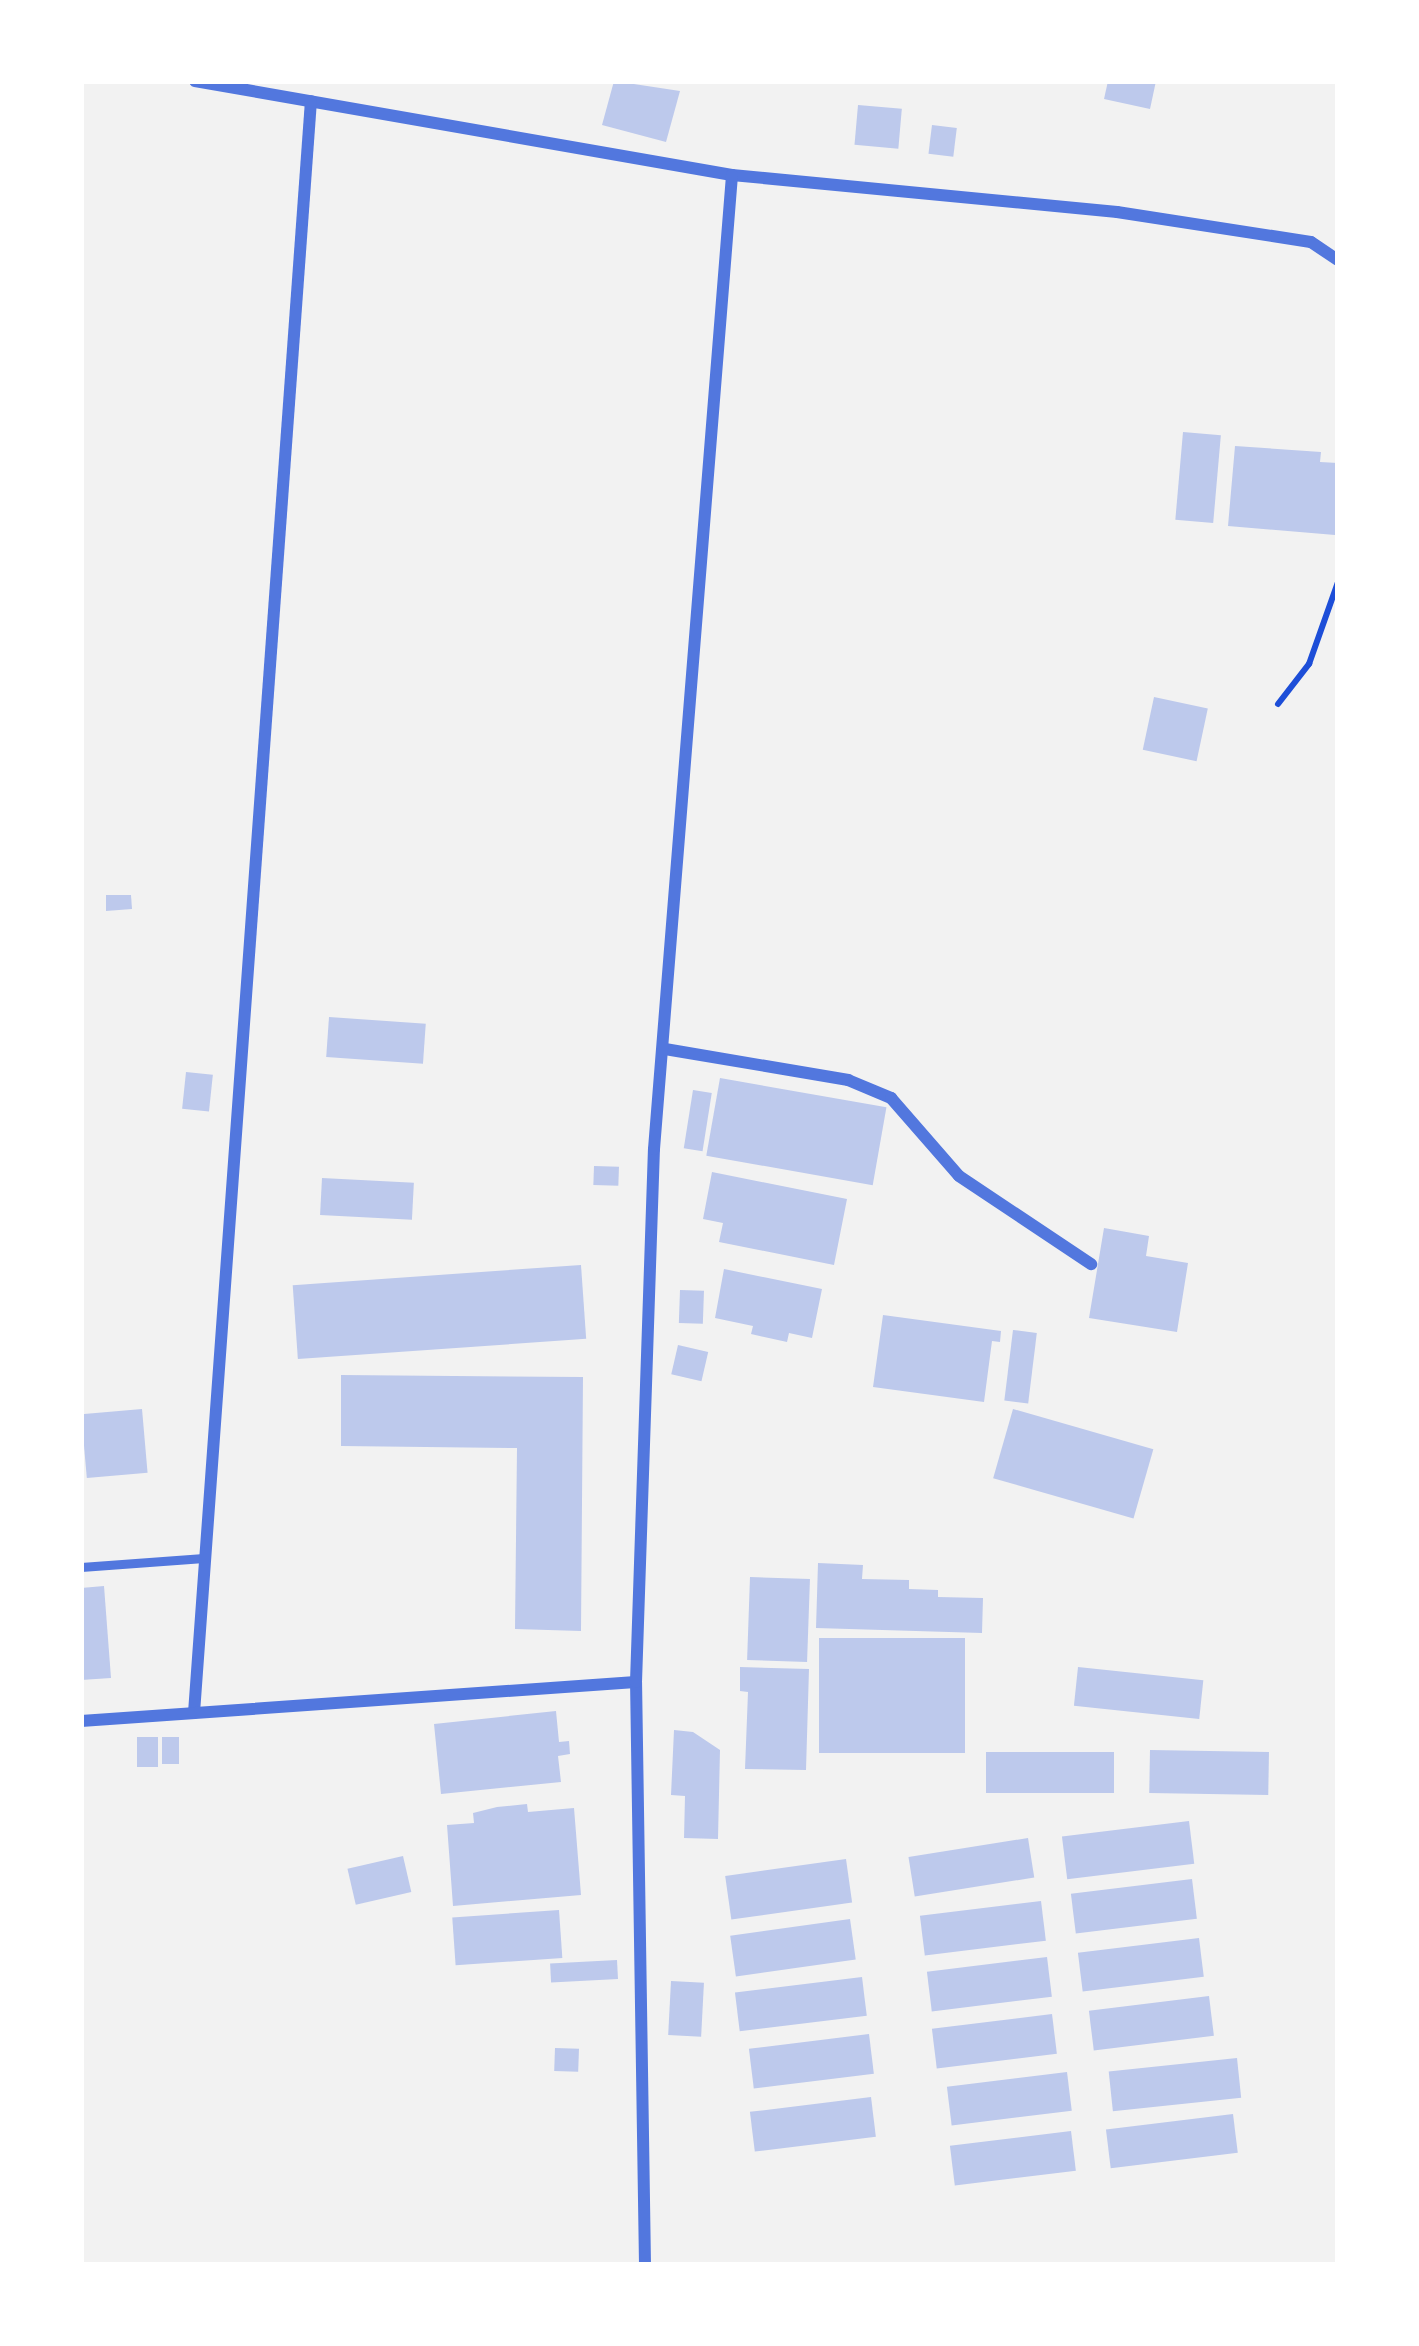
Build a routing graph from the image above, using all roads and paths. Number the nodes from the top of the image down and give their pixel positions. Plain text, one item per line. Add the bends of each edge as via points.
1 (195, 81) edge
2 (311, 101) junction
3 (732, 175) junction
4 (1338, 260) edge
5 (1338, 582) edge
6 (1278, 704) dead end
7 (664, 1049) junction
8 (1091, 1264) dead end
9 (204, 1558) junction
10 (81, 1567) edge
11 (636, 1682) junction
12 (194, 1713) junction
13 (81, 1721) edge
14 (645, 2265) edge

1 - 2 street
2 - 3 street
2 - 9 street
3 - 4 street via 1117,212 1311,242
3 - 7 street
5 - 6 path via 1309,664
7 - 8 street via 848,1080 892,1098 959,1176
7 - 11 street
9 - 10 lane
9 - 12 street
11 - 12 street
11 - 14 street
12 - 13 street

